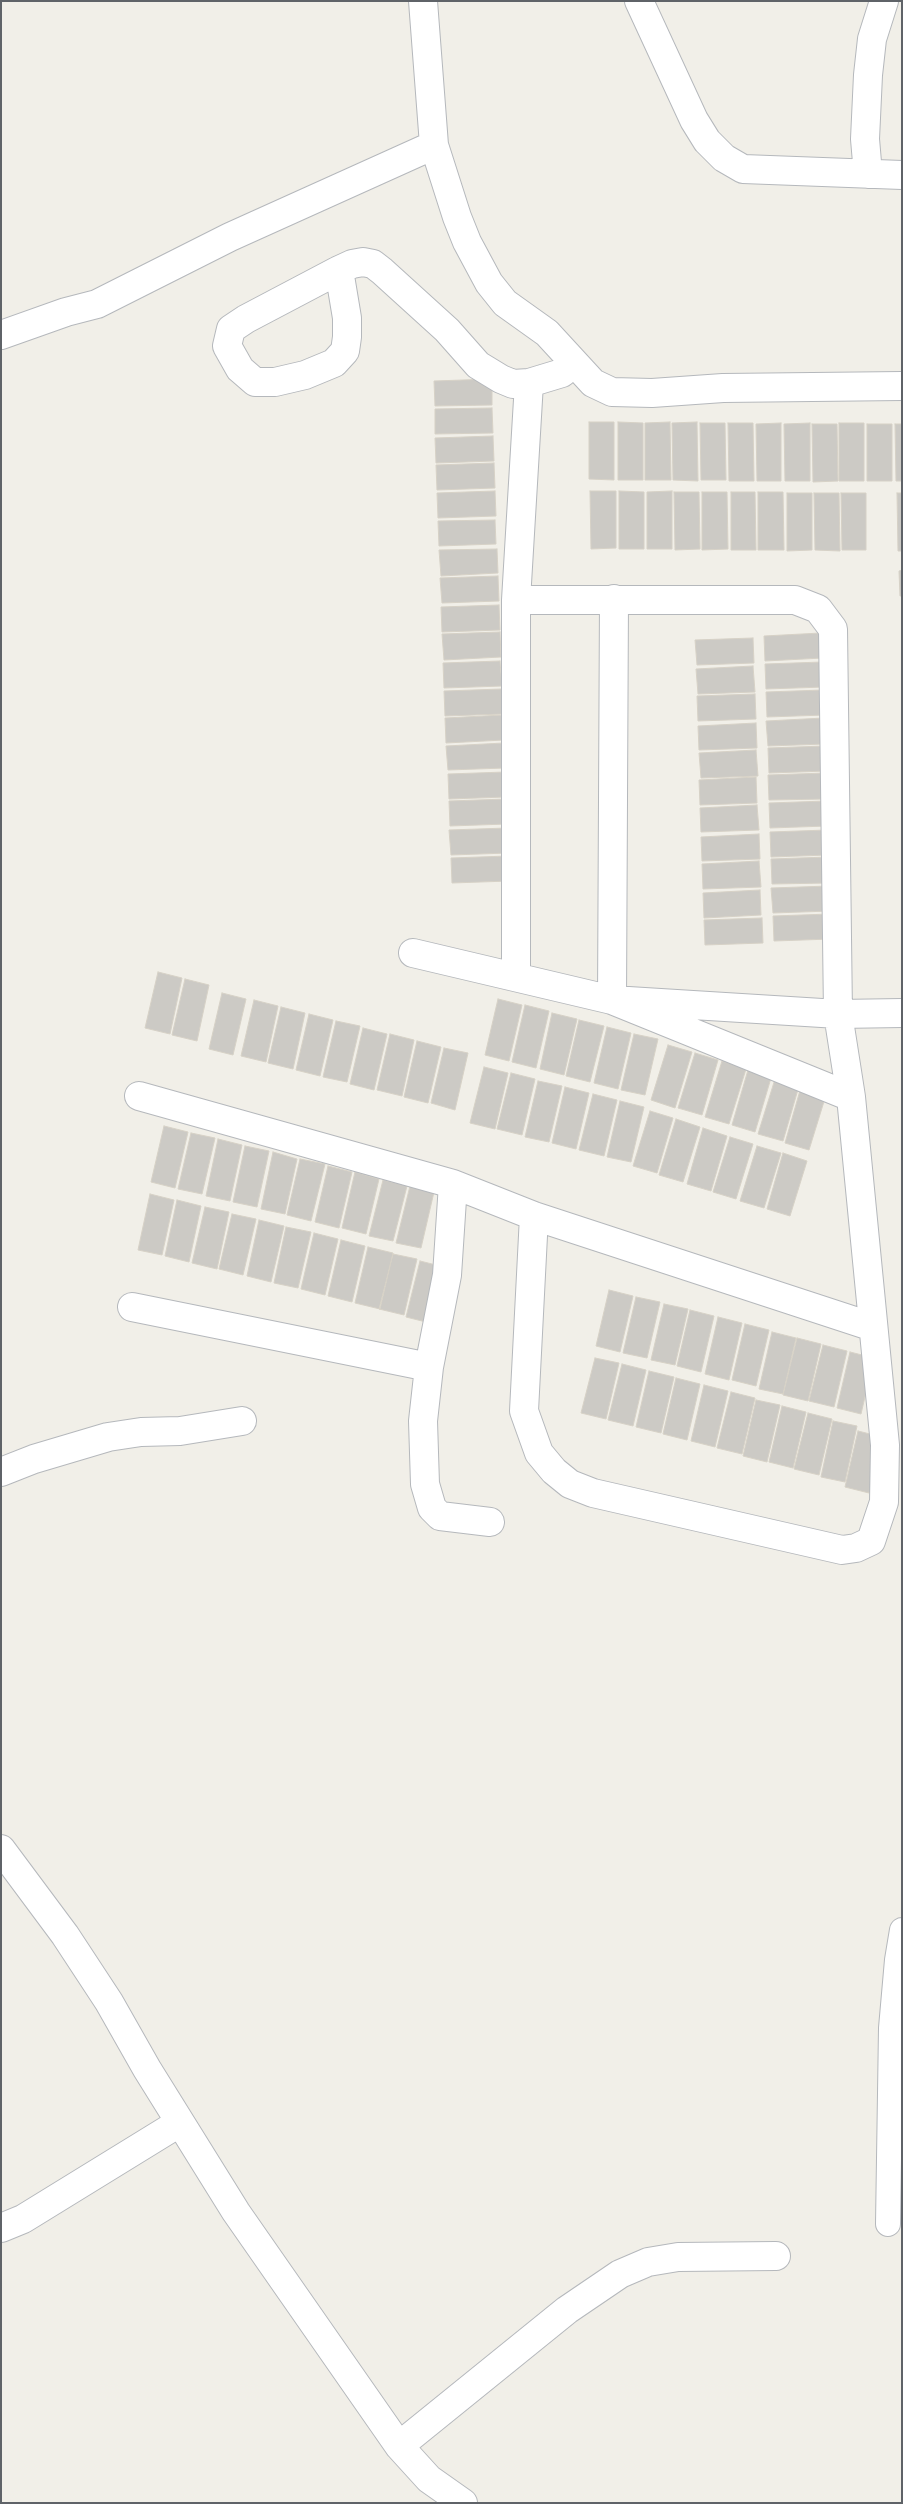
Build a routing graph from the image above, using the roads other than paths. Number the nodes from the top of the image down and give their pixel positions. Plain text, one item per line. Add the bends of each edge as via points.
1 (423, 1) edge
2 (639, 1) edge
3 (884, 1) edge
4 (434, 146) junction
5 (868, 174) junction
6 (902, 175) edge
7 (339, 270) junction
8 (1, 335) edge
9 (573, 364) junction
10 (529, 383) junction
11 (902, 386) edge
12 (614, 598) junction
13 (516, 600) junction
14 (413, 953) dead end
15 (516, 976) junction
16 (612, 1000) junction
17 (902, 1013) edge
18 (838, 1014) junction
19 (140, 1096) dead end
20 (851, 1097) junction
21 (453, 1184) junction
22 (534, 1216) junction
23 (132, 1307) dead end
24 (873, 1327) junction
25 (428, 1367) junction
26 (242, 1421) dead end
27 (1, 1472) edge
28 (490, 1522) dead end
29 (1, 1849) edge
30 (902, 1930) edge
31 (180, 2123) junction
32 (888, 2224) dead end
33 (1, 2228) edge
34 (776, 2256) dead end
35 (399, 2446) junction
36 (462, 2503) edge

1 - 4 street
2 - 5 street via 694,120 707,141 724,158 743,169
3 - 5 street via 872,39 868,75 865,139
4 - 8 street via 230,237 97,304
4 - 9 street via 456,217 489,283 518,314 547,333
5 - 6 street
7 - 7 street via 347,337 345,351 334,363 305,375 275,382 255,382 240,370 227,346 231,329
7 - 10 street via 352,264 373,264 447,330 487,372 513,384
9 - 10 street via 562,373
9 - 11 street via 593,383 622,393
10 - 13 street
12 - 13 street
12 - 16 street
12 - 18 street via 795,600 818,609 833,629
13 - 15 street
14 - 15 street
15 - 16 street
16 - 18 street
16 - 20 street
17 - 18 street
18 - 20 street
19 - 21 street
20 - 24 street
21 - 22 street
21 - 25 street via 447,1275
22 - 24 street
22 - 24 street via 524,1411 539,1454 570,1484 593,1493 842,1550 856,1548 871,1540 884,1502 886,1468
23 - 25 street
25 - 28 street via 423,1448 427,1497 440,1516
26 - 27 street via 180,1431 108,1437 41,1456
29 - 31 street via 65,1935 109,2002
30 - 32 lane via 891,2028
31 - 33 street via 23,2219
31 - 35 street via 236,2212
34 - 35 street via 678,2257 648,2262 620,2274 567,2310
35 - 36 street via 429,2479

